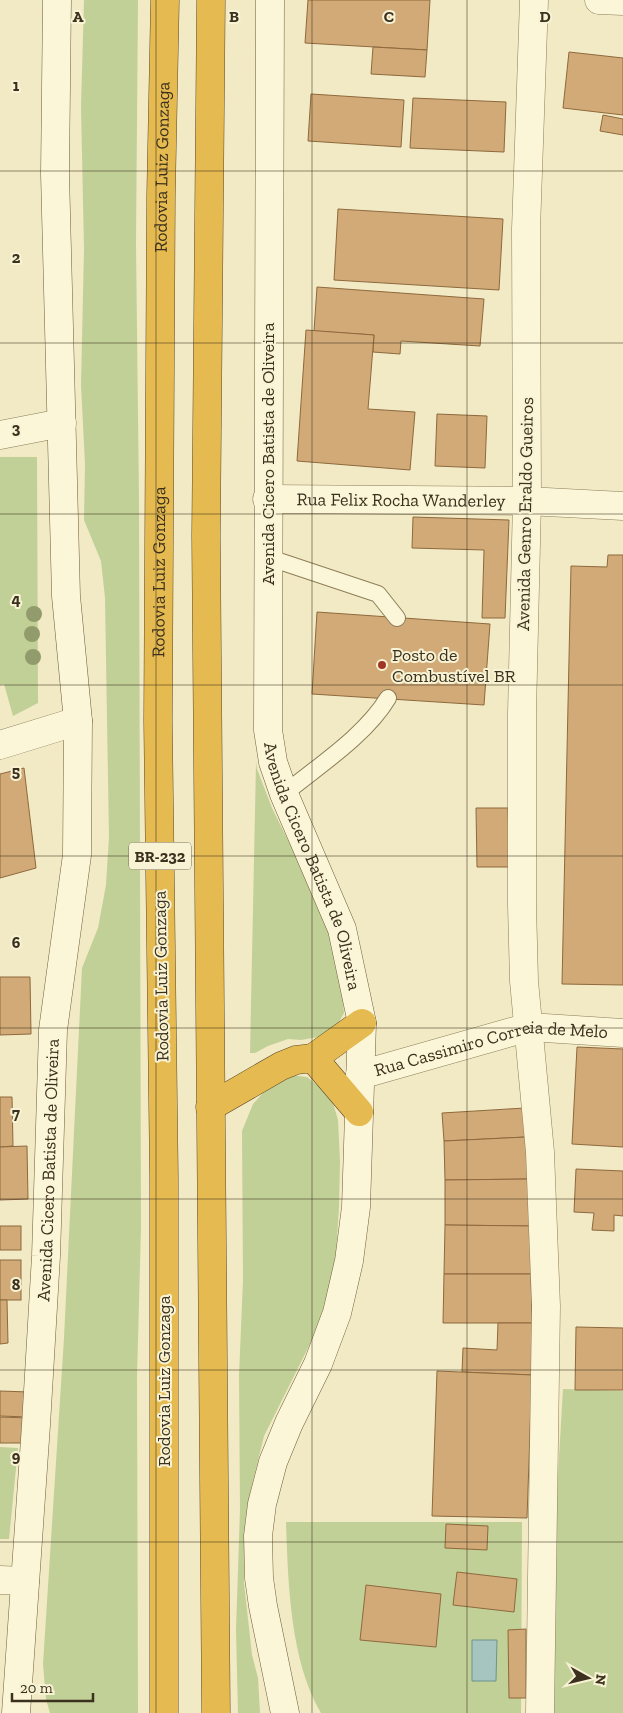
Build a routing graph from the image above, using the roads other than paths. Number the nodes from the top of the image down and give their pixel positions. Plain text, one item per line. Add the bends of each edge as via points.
1 (57, 0) edge
2 (165, 0) edge
3 (211, 0) edge
4 (270, 0) edge
5 (534, 0) edge
6 (599, 0) edge
7 (623, 2) edge
8 (62, 423) junction
9 (0, 436) edge
10 (267, 498) junction
11 (527, 501) junction
12 (623, 506) edge
13 (267, 557) junction
14 (397, 618) dead end
15 (388, 698) dead end
16 (78, 721) junction
17 (0, 745) edge
18 (284, 794) junction
19 (362, 1023) junction
20 (529, 1027) junction
21 (623, 1033) edge
22 (313, 1058) junction
23 (360, 1075) junction
24 (210, 1107) junction
25 (359, 1112) junction
26 (13, 1581) edge
27 (16, 1713) edge
28 (164, 1713) edge
29 (216, 1713) edge
30 (285, 1713) edge
31 (540, 1713) edge

1 - 8 main road, Avenida Cicero Batista de Oliveira via 55,174
2 - 28 highway, Rodovia Luiz Gonzaga / BR-232 via 158,711 164,1178
3 - 24 highway, BR-232 via 206,526
4 - 10 main road, Avenida Cicero Batista de Oliveira
5 - 11 main road, Avenida Genro Eraldo Gueiros via 526,229
6 - 7 main road
8 - 9 main road
8 - 16 main road, Avenida Cicero Batista de Oliveira via 66,596
10 - 11 main road, Rua Felix Rocha Wanderley
10 - 13 main road, Avenida Cicero Batista de Oliveira
11 - 12 main road, Rua Felix Rocha Wanderley
11 - 20 main road, Avenida Genro Eraldo Gueiros via 522,905
13 - 14 lane via 378,594
13 - 18 main road, Avenida Cicero Batista de Oliveira via 268,730 272,762
15 - 18 lane via 379,712 348,743
16 - 17 main road
16 - 26 main road, Avenida Cicero Batista de Oliveira via 77,855 53,1030 46,1256
18 - 19 main road, Avenida Cicero Batista de Oliveira via 342,930
19 - 22 highway
19 - 23 main road, Avenida Cicero Batista de Oliveira
20 - 21 main road, Rua Cassimiro Correia de Melo
20 - 23 main road, Rua Cassimiro Correia de Melo
20 - 31 main road, Avenida Genro Eraldo Gueiros via 540,1152 546,1306
22 - 24 highway via 281,1066
22 - 25 highway
23 - 25 main road, Avenida Cicero Batista de Oliveira
24 - 29 highway, BR-232
25 - 30 main road, Avenida Cicero Batista de Oliveira via 356,1207 338,1313 273,1462 258,1536 263,1606
26 - 27 main road, Avenida Cicero Batista de Oliveira

